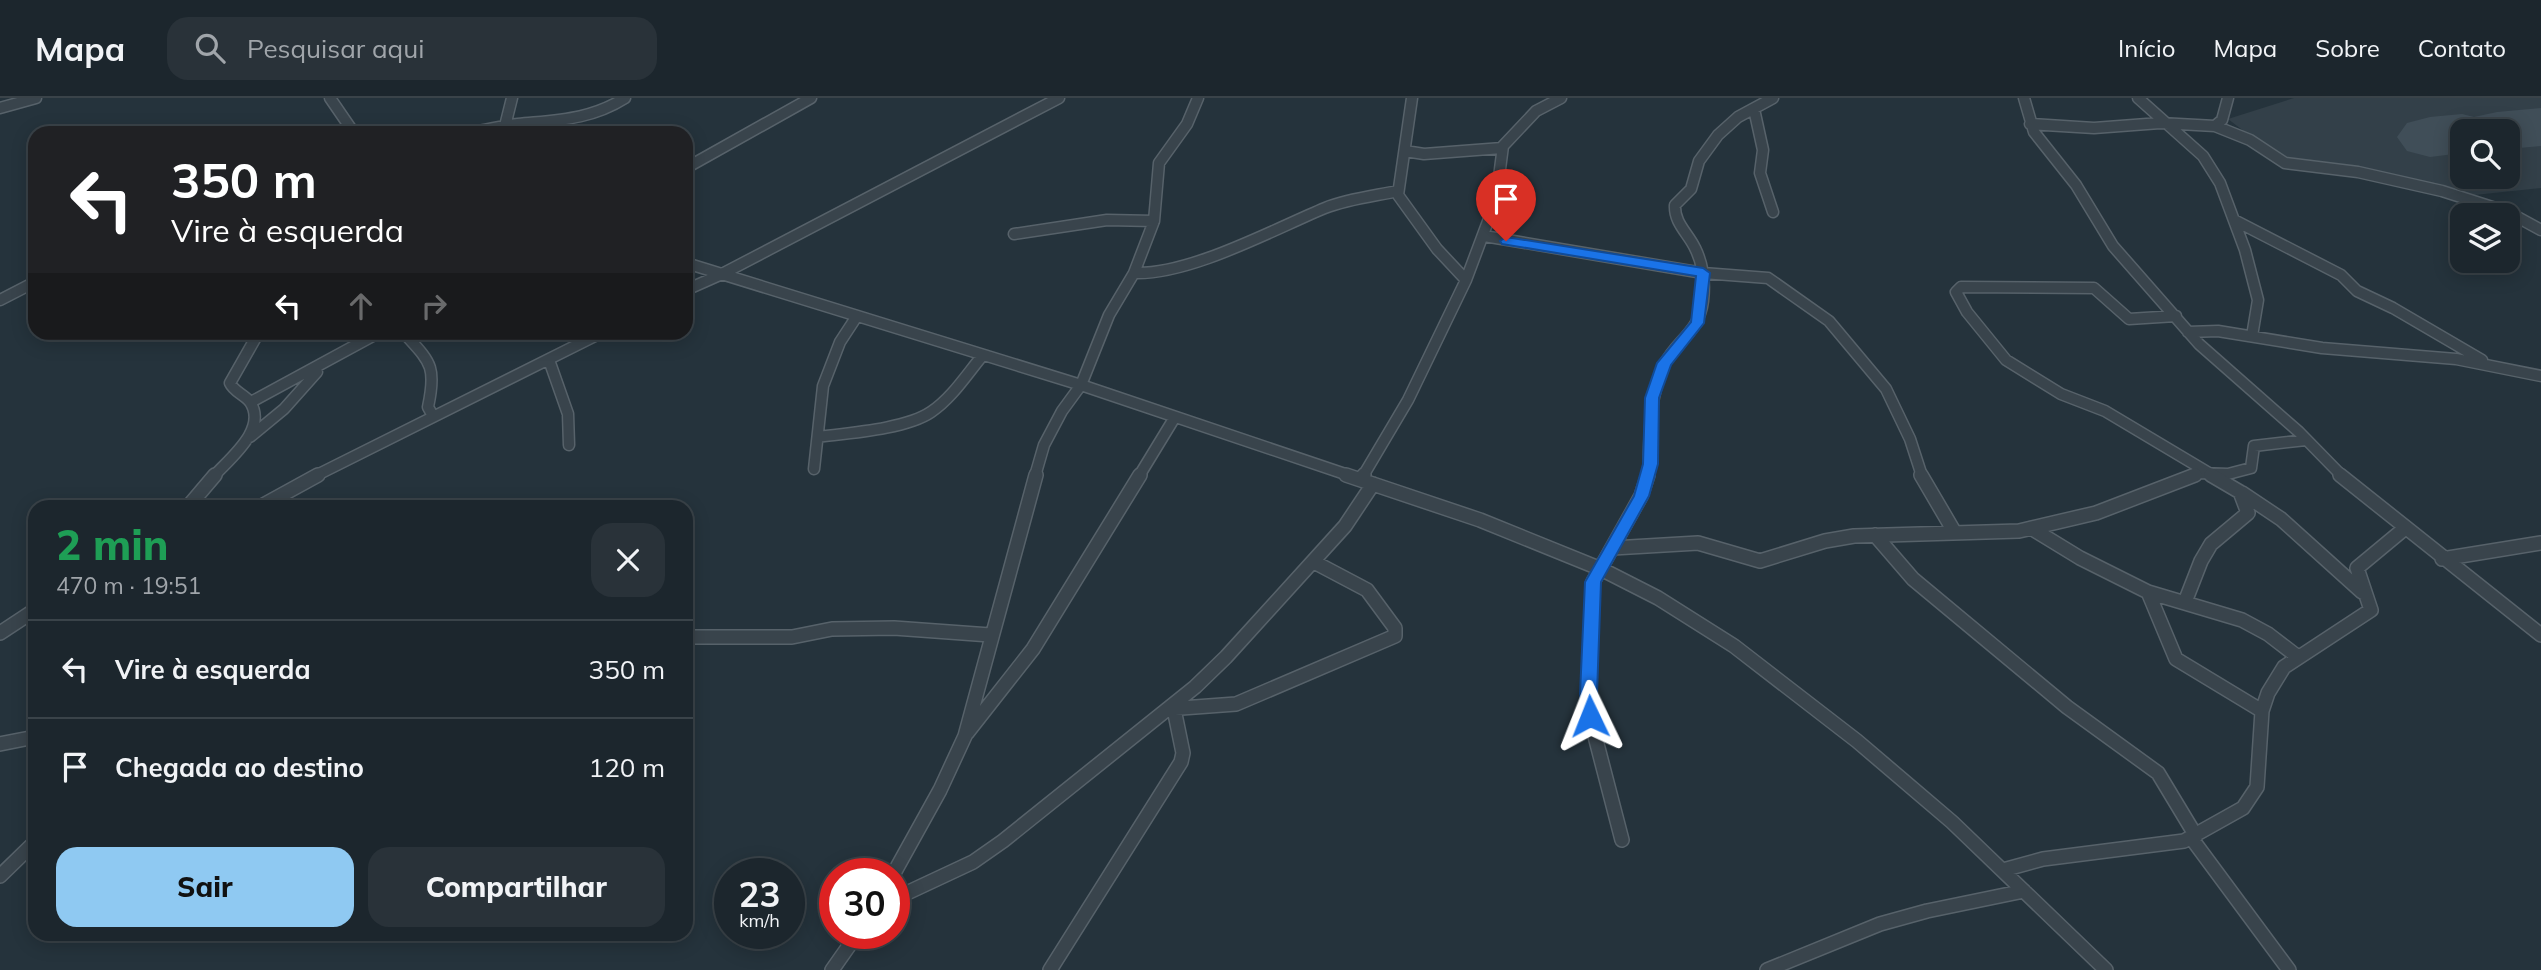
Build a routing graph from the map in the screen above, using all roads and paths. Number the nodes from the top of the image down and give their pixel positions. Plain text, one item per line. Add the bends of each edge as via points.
1 (6, 98) edge
2 (36, 98) edge
3 (330, 98) edge
4 (512, 98) edge
5 (625, 98) edge
6 (811, 98) edge
7 (1059, 98) edge
8 (1198, 98) edge
9 (1412, 98) edge
10 (1561, 98) edge
11 (1773, 98) edge
12 (2012, 98) edge
13 (2138, 98) edge
14 (2228, 98) edge
15 (2025, 100) edge
16 (0, 107) edge
17 (1754, 109) junction
18 (2165, 123) junction
19 (2030, 124) junction
20 (349, 126) edge
21 (505, 126) joint
22 (2215, 126) junction
23 (1502, 148) junction
24 (1405, 151) junction
25 (693, 164) edge
26 (1398, 191) junction
27 (1773, 212) dead end
28 (2234, 220) junction
29 (1154, 221) junction
30 (2541, 230) edge
31 (1014, 234) dead end
32 (1484, 236) junction
33 (693, 265) edge
34 (1703, 273) junction
35 (722, 274) junction
36 (1134, 274) junction
37 (1466, 280) junction
38 (28, 286) edge
39 (693, 287) edge
40 (0, 300) edge
41 (857, 316) junction
42 (2176, 316) junction
43 (2188, 331) junction
44 (2252, 336) junction
45 (254, 340) edge
46 (366, 340) edge
47 (410, 340) edge
48 (588, 340) edge
49 (983, 355) junction
50 (550, 360) junction
51 (2490, 364) junction
52 (321, 366) junction
53 (2541, 376) edge
54 (1081, 385) junction
55 (251, 402) junction
56 (433, 415) junction
57 (1175, 416) junction
58 (818, 437) junction
59 (248, 438) junction
60 (2306, 440) junction
61 (569, 445) dead end
62 (814, 470) dead end
63 (2206, 472) junction
64 (1367, 481) junction
65 (2240, 492) junction
66 (194, 500) edge
67 (273, 500) edge
68 (2248, 513) junction
69 (2281, 519) junction
70 (2031, 528) junction
71 (2404, 529) junction
72 (1955, 533) junction
73 (1875, 534) junction
74 (2541, 543) edge
75 (1613, 548) junction
76 (2442, 559) junction
77 (1314, 562) junction
78 (1601, 569) junction
79 (2148, 592) junction
80 (2368, 597) junction
81 (2185, 602) junction
82 (28, 615) edge
83 (0, 633) edge
84 (990, 635) junction
85 (2541, 635) edge
86 (693, 637) edge
87 (2298, 657) junction
88 (1171, 709) junction
89 (2262, 711) junction
90 (965, 736) junction
91 (28, 738) edge
92 (0, 744) edge
93 (2194, 838) junction
94 (1622, 840) dead end
95 (28, 849) edge
96 (902, 858) edge
97 (2003, 870) junction
98 (0, 876) edge
99 (2024, 891) junction
100 (910, 892) edge
101 (847, 949) edge
102 (832, 970) edge
103 (1050, 970) edge
104 (1767, 970) edge
105 (2106, 970) edge
106 (2289, 970) edge

1 - 16 street
2 - 16 street
3 - 20 street
4 - 21 street
5 - 21 street via 578,121
6 - 25 street
7 - 35 street
8 - 29 street via 1187,124 1159,163
9 - 24 street
10 - 23 street via 1536,111
11 - 17 street
12 - 15 street
13 - 18 street
14 - 22 street via 2222,120
15 - 19 street
17 - 27 street via 1763,150 1760,173
17 - 34 street via 1718,135 1699,161 1691,189 1674,209
18 - 19 street via 2094,128
18 - 22 street
18 - 28 street via 2212,167
19 - 42 street via 2084,196 2113,246
22 - 30 street via 2250,140 2285,163 2358,172 2442,191 2508,212
23 - 24 street via 1424,154
23 - 32 street via 1496,200
24 - 26 street
26 - 36 street via 1328,207 1265,236 1158,274
26 - 37 street via 1408,213
28 - 44 street via 2258,300
28 - 51 street via 2341,275 2357,291
29 - 31 street via 1107,220
29 - 36 street
32 - 34 street
32 - 37 street
33 - 35 street
34 - 72 street via 1768,278 1837,329 1886,390 1910,439 1923,481
34 - 75 street via 1698,323 1665,363 1652,398 1648,476
35 - 39 street
35 - 41 street
36 - 54 street via 1109,315
37 - 64 street
38 - 40 street
41 - 49 street
41 - 58 street via 827,373
42 - 43 street
42 - 63 street via 2129,319 2094,288 1961,287 1956,292 2006,360 2061,394 2105,411
43 - 44 street
43 - 60 street
44 - 51 street via 2322,348
45 - 55 street via 230,383
46 - 52 street
47 - 56 street via 430,362 433,384 428,407
48 - 50 street
49 - 54 street
49 - 58 street via 930,413 886,427
50 - 56 street
50 - 61 street via 569,414
51 - 53 street
52 - 55 street
52 - 59 street via 284,409
54 - 57 street
54 - 84 street via 1044,445
55 - 59 street via 256,418
56 - 67 street
57 - 64 street
57 - 90 street via 1032,649
58 - 62 street
59 - 66 street
60 - 63 street via 2254,446 2251,468 2228,474
60 - 71 street
63 - 65 street
63 - 70 street via 2096,513
64 - 77 street via 1345,526
64 - 78 street
65 - 68 street
65 - 69 street
68 - 69 street
68 - 81 street via 2211,544
69 - 80 street
70 - 72 street
70 - 79 street
71 - 76 street
71 - 80 street via 2357,568
72 - 73 street
73 - 75 street via 1832,540 1760,561 1698,544
73 - 93 street via 1913,579 2158,774
74 - 76 street
75 - 78 street
76 - 85 street
77 - 88 street
77 - 88 street via 1367,590 1395,628 1395,636 1236,704
78 - 94 street via 1593,582 1588,694
78 - 97 street via 1734,646 1857,741
79 - 81 street
79 - 89 street via 2176,659
80 - 87 street via 2371,610
81 - 87 street via 2242,620
82 - 83 street
84 - 86 street via 894,628 832,629 792,638
84 - 90 street
87 - 89 street via 2284,667
88 - 100 street via 973,862
88 - 103 street via 1183,753 1181,762
89 - 93 street via 2257,788 2252,799
90 - 96 street
91 - 92 street
93 - 97 street via 2043,859
93 - 106 street
95 - 98 street
97 - 99 street
99 - 104 street via 1880,924
99 - 105 street
101 - 102 street

